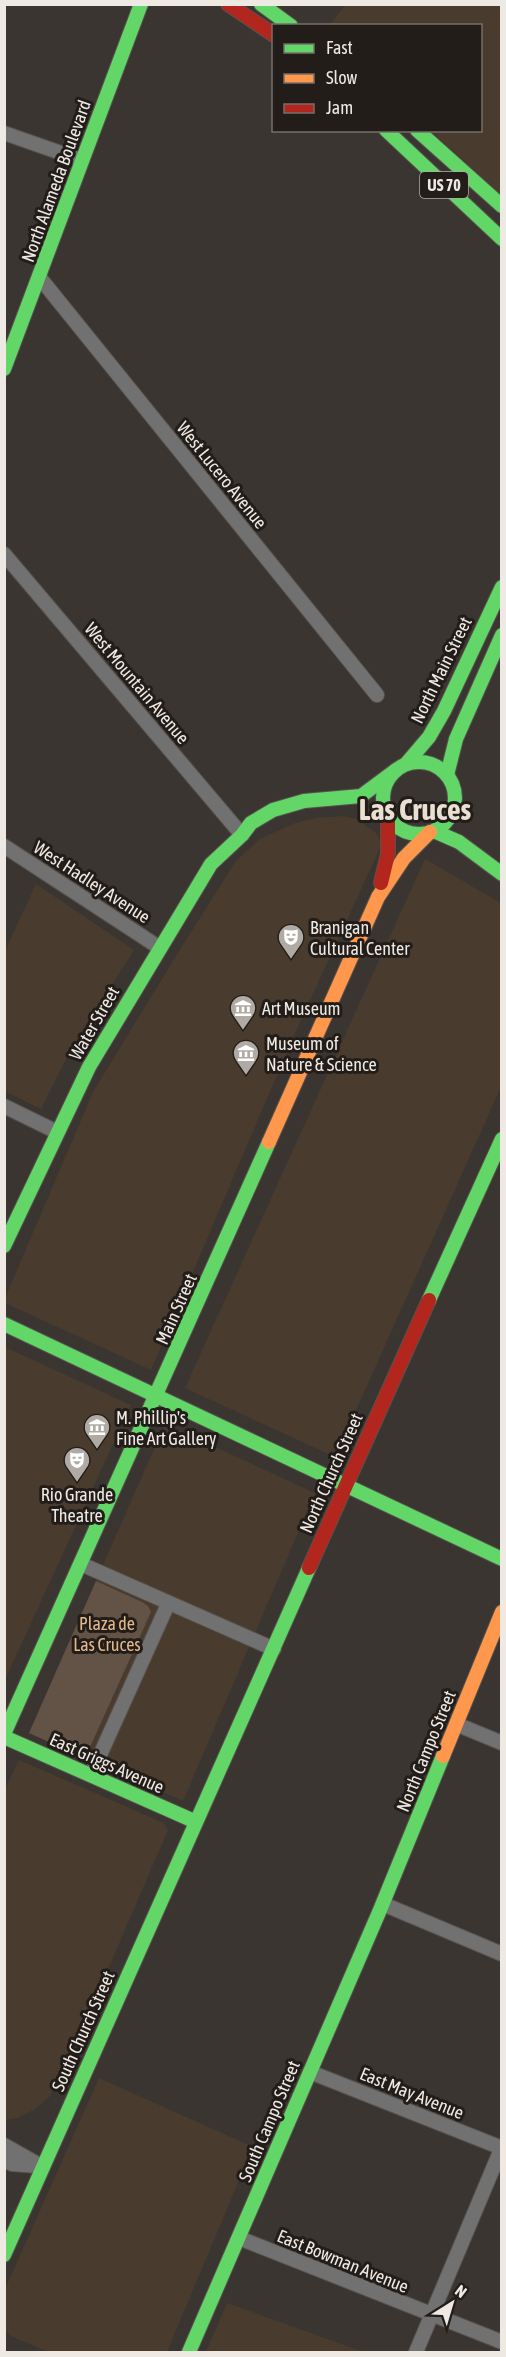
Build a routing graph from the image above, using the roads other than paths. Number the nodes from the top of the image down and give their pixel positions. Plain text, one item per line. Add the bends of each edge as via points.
1 (141, 4) edge
2 (228, 4) edge
3 (261, 4) edge
4 (288, 24) edge
5 (272, 34) edge
6 (388, 132) edge
7 (419, 132) edge
8 (4, 133) edge
9 (81, 160) junction
10 (501, 206) edge
11 (501, 239) edge
12 (40, 278) junction
13 (5, 366) edge
14 (4, 554) edge
15 (501, 587) edge
16 (501, 635) edge
17 (377, 695) dead end
18 (401, 767) junction
19 (447, 775) junction
20 (456, 803) junction
21 (387, 813) junction
22 (432, 832) junction
23 (242, 835) junction
24 (4, 846) edge
25 (501, 863) edge
26 (501, 874) edge
27 (378, 897) junction
28 (160, 948) junction
29 (4, 1107) edge
30 (57, 1132) junction
31 (501, 1139) edge
32 (4, 1246) edge
33 (4, 1324) edge
34 (157, 1395) junction
35 (346, 1484) junction
36 (501, 1559) edge
37 (81, 1564) junction
38 (168, 1604) junction
39 (501, 1612) edge
40 (274, 1649) junction
41 (456, 1724) junction
42 (4, 1736) edge
43 (501, 1743) edge
44 (91, 1775) junction
45 (194, 1821) junction
46 (383, 1904) junction
47 (501, 1954) edge
48 (310, 2072) junction
49 (4, 2145) edge
50 (501, 2148) edge
51 (4, 2160) edge
52 (43, 2167) junction
53 (238, 2238) junction
54 (4, 2255) edge
55 (430, 2315) junction
56 (501, 2342) edge
57 (189, 2352) edge
58 (416, 2352) edge

1 - 9 street, North Alameda Boulevard
2 - 5 street
3 - 4 street
6 - 11 street, US 70
7 - 10 street, US 70
8 - 9 street
9 - 12 street, North Alameda Boulevard
12 - 13 street, North Alameda Boulevard
12 - 17 street, West Lucero Avenue
14 - 23 street, West Mountain Avenue
15 - 18 street, North Main Street via 444,711 429,736
16 - 19 street via 456,739
18 - 19 street via 428,763
18 - 21 street via 388,778 384,789
18 - 23 street, Water Street via 361,796 304,801 273,810 250,823
19 - 20 street
20 - 22 street via 449,818
20 - 25 street via 467,834
21 - 22 street via 410,833
21 - 23 street, Water Street via 362,805 310,808 274,819
21 - 27 street, Main Street via 388,854
22 - 26 street via 459,842
22 - 27 street, Main Street via 404,858
23 - 28 street, Water Street via 211,864
24 - 28 street, West Hadley Avenue
27 - 34 street, Main Street
28 - 30 street, Water Street via 99,1048
29 - 30 street
30 - 32 street, Water Street
31 - 35 street, North Church Street
33 - 34 street
34 - 35 street
34 - 37 street, Main Street
35 - 36 street
35 - 40 street, North Church Street
37 - 38 street
37 - 42 street, Main Street
38 - 40 street
38 - 44 street
39 - 41 street, North Campo Street
40 - 45 street, North Church Street
41 - 43 street
41 - 46 street, North Campo Street
42 - 44 street, East Griggs Avenue
44 - 45 street, East Griggs Avenue
45 - 52 street, South Church Street
46 - 47 street
46 - 48 street, South Campo Street
48 - 50 street, East May Avenue
48 - 53 street, South Campo Street
49 - 52 street
50 - 55 street
51 - 52 street
52 - 54 street, South Church Street
53 - 55 street, East Bowman Avenue
53 - 57 street, South Campo Street
55 - 56 street, East Bowman Avenue
55 - 58 street

